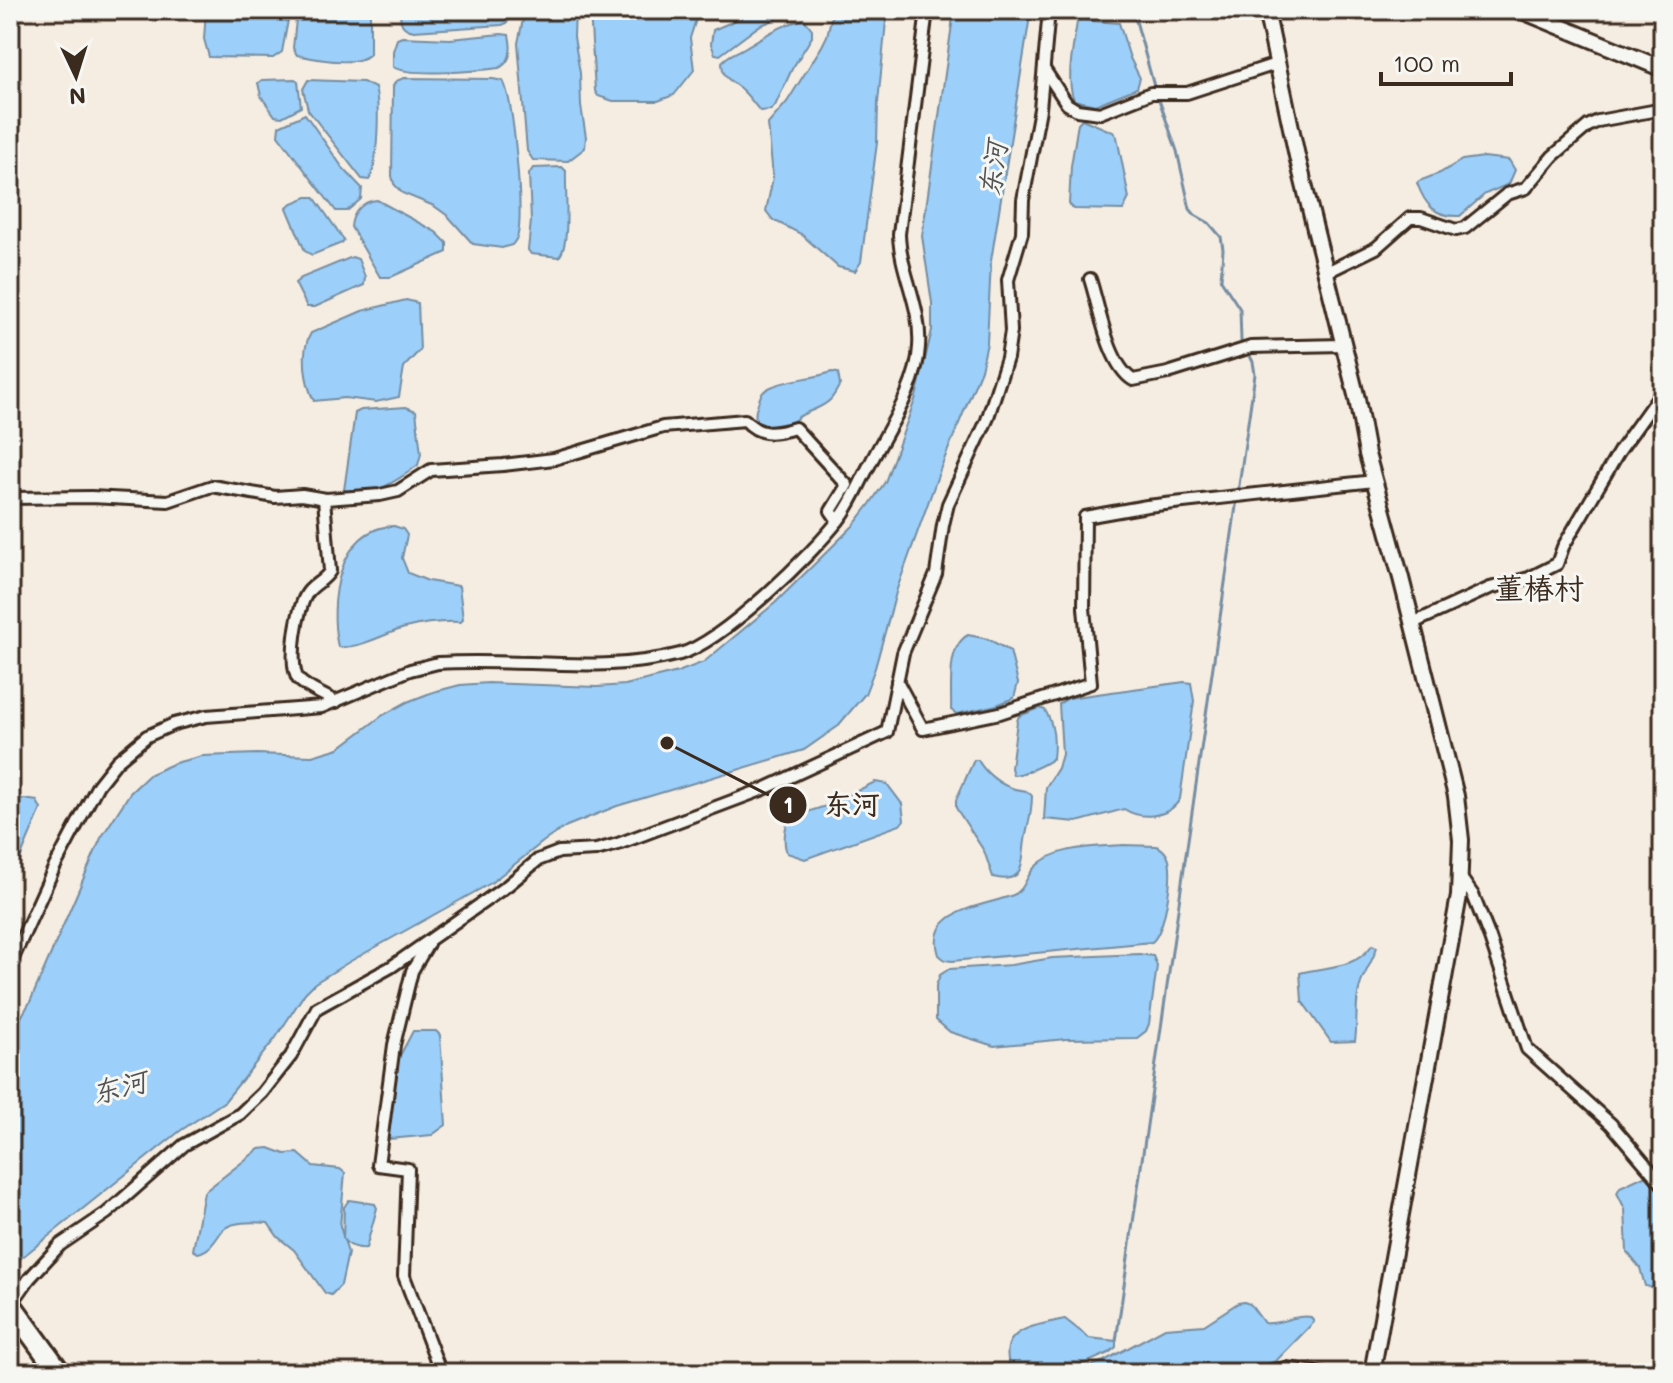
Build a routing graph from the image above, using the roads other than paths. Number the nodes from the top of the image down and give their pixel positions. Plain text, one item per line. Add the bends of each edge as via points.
1 (927, 10) edge
2 (1049, 10) edge
3 (1266, 10) edge
4 (1520, 10) edge
5 (1276, 64) junction
6 (1043, 67) junction
7 (1663, 69) edge
8 (1663, 109) edge
9 (1327, 272) junction
10 (1090, 279) dead end
11 (1344, 345) junction
12 (1663, 390) edge
13 (1374, 481) junction
14 (10, 498) edge
15 (324, 499) junction
16 (838, 521) junction
17 (1413, 623) junction
18 (897, 681) junction
19 (336, 702) junction
20 (1461, 878) junction
21 (430, 940) junction
22 (10, 965) edge
23 (1663, 1185) edge
24 (10, 1305) edge
25 (60, 1373) edge
26 (441, 1373) edge
27 (1256, 1373) edge
28 (1322, 1373) edge
29 (1372, 1373) edge

1 - 16 street via 899,234 918,312 918,358 906,394
2 - 6 street
3 - 5 street
4 - 7 street
5 - 6 street via 1187,93 1157,93 1100,113 1063,101
5 - 9 street
6 - 18 street via 1022,233 1008,280 1007,358 987,420 948,504 936,574 907,638
8 - 9 street via 1593,123 1553,156 1526,188 1507,194 1465,228 1410,218 1376,248
9 - 11 street
10 - 11 street via 1121,367 1137,380 1246,349
11 - 13 street
12 - 17 street via 1620,450 1557,564
13 - 17 street
13 - 18 street via 1085,517 1084,608 1091,683 1000,713 923,729
14 - 15 street via 168,501 212,486
15 - 16 street via 389,494 431,470 554,459 663,427 745,420 762,433 795,428 813,447 847,485 831,511
15 - 19 street via 330,571 301,606 294,664 302,682
16 - 19 street via 737,619 696,648 608,666 438,663
17 - 20 street via 1456,796
18 - 21 street via 889,728 881,737 764,789 618,844 538,860
19 - 22 street via 304,710 206,716 156,731 133,747 98,785
20 - 23 street via 1490,938 1527,1049 1611,1124
20 - 29 street
21 - 24 street via 317,1008 291,1056 262,1093 240,1114 184,1145 107,1213 60,1245
21 - 26 street via 412,971 394,1045 378,1165 408,1169 404,1276
24 - 25 highway
27 - 28 street via 1286,1368

